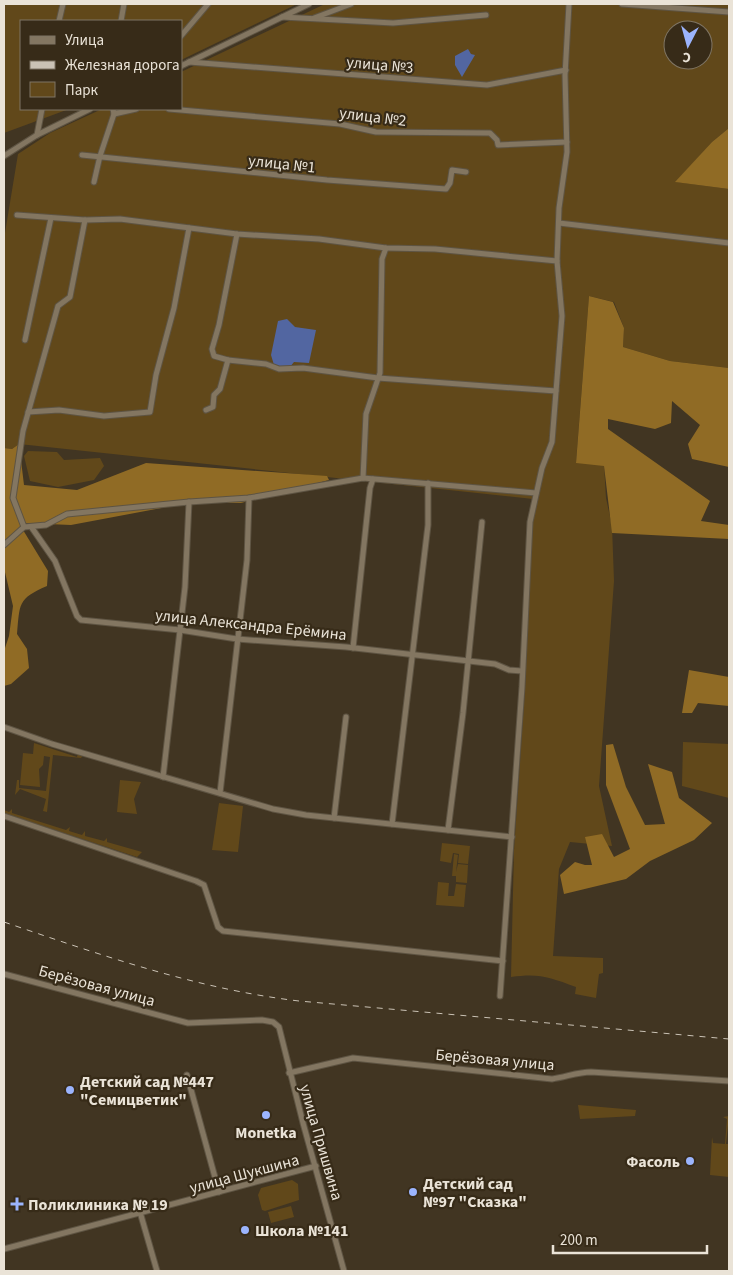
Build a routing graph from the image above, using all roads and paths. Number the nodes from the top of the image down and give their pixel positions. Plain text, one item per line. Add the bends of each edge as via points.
1 (63, 4) edge
2 (124, 4) edge
3 (208, 4) edge
4 (309, 4) edge
5 (351, 4) edge
6 (569, 4) edge
7 (622, 4) edge
8 (729, 12) edge
9 (486, 15) dead end
10 (282, 16) junction
11 (312, 19) junction
12 (59, 20) edge
13 (120, 20) edge
14 (182, 35) edge
15 (189, 62) junction
16 (182, 66) edge
17 (566, 70) junction
18 (42, 110) edge
19 (88, 110) edge
20 (180, 110) edge
21 (114, 111) edge
22 (38, 135) junction
23 (567, 142) junction
24 (82, 154) dead end
25 (4, 156) edge
26 (100, 156) junction
27 (466, 172) dead end
28 (94, 182) dead end
29 (17, 215) dead end
30 (51, 218) junction
31 (85, 220) junction
32 (558, 223) junction
33 (189, 228) junction
34 (237, 234) junction
35 (729, 242) edge
36 (386, 248) junction
37 (557, 261) junction
38 (25, 340) dead end
39 (228, 360) junction
40 (378, 378) junction
41 (556, 391) junction
42 (206, 410) dead end
43 (28, 412) junction
44 (363, 478) junction
45 (373, 479) junction
46 (428, 483) junction
47 (536, 493) junction
48 (249, 498) junction
49 (189, 502) junction
50 (482, 522) dead end
51 (24, 527) junction
52 (32, 528) junction
53 (4, 545) edge
54 (180, 630) junction
55 (237, 639) junction
56 (353, 648) junction
57 (411, 655) junction
58 (468, 662) junction
59 (522, 671) junction
60 (346, 716) dead end
61 (4, 727) edge
62 (164, 777) junction
63 (220, 793) junction
64 (4, 816) edge
65 (334, 818) junction
66 (392, 824) junction
67 (448, 830) junction
68 (512, 837) junction
69 (503, 961) junction
70 (4, 974) edge
71 (500, 996) dead end
72 (274, 1022) joint
73 (289, 1073) junction
74 (187, 1075) dead end
75 (729, 1082) edge
76 (316, 1166) junction
77 (220, 1192) junction
78 (140, 1212) junction
79 (4, 1249) edge
80 (157, 1271) edge
81 (344, 1271) edge

1 - 12 street
2 - 13 street
3 - 14 street
4 - 10 street
5 - 11 street
6 - 17 street
7 - 8 street
9 - 11 street via 392,23
10 - 11 street
10 - 15 street
15 - 16 street
15 - 17 street, улица №3 via 487,85
17 - 23 street
18 - 22 street
19 - 22 street
20 - 23 street, улица №2 via 340,124 376,132 490,133 498,145
21 - 26 street
22 - 25 street
23 - 32 street
24 - 26 street, улица №1
26 - 27 street, улица №1 via 446,189 452,170
26 - 28 street
29 - 30 street
30 - 31 street
30 - 38 street
31 - 33 street via 120,219
31 - 43 street via 70,297 58,306
32 - 35 street
32 - 37 street
33 - 34 street
33 - 43 street via 150,412 104,416 59,410
34 - 36 street via 319,239
34 - 39 street via 212,349 214,356
36 - 37 street via 436,249
36 - 40 street via 382,259
37 - 41 street via 562,316
39 - 40 street via 266,364 279,370 303,368
39 - 42 street via 220,389 214,394 213,407
40 - 41 street
40 - 44 street via 366,414
41 - 47 street via 552,442
43 - 51 street via 13,498
44 - 45 street
44 - 48 street
45 - 46 street
45 - 56 street
46 - 47 street
46 - 57 street via 428,524
47 - 59 street via 530,522
48 - 49 street
48 - 55 street via 247,560
49 - 52 street via 67,514
49 - 54 street
50 - 58 street
51 - 52 street
51 - 53 street
52 - 54 street, улица Александра Ерёмина via 55,561 77,616 82,620
54 - 55 street, улица Александра Ерёмина
54 - 62 street
55 - 56 street, улица Александра Ерёмина
55 - 63 street
56 - 57 street, улица Александра Ерёмина
57 - 58 street, улица Александра Ерёмина
57 - 66 street
58 - 59 street, улица Александра Ерёмина
58 - 67 street
59 - 68 street
60 - 65 street
61 - 62 street
62 - 63 street
63 - 65 street via 273,809
64 - 69 street via 204,885 218,926 223,931
65 - 66 street
66 - 67 street
67 - 68 street
68 - 69 street
69 - 71 street
70 - 72 street, Берёзовая улица via 188,1023
72 - 73 street, улица Пришвина via 279,1027
73 - 75 street, Берёзовая улица via 353,1058 552,1079 591,1072
73 - 76 street, улица Пришвина
74 - 77 street
76 - 77 street, улица Шукшина
76 - 81 street, улица Пришвина
77 - 78 street, улица Шукшина
78 - 79 street, улица Шукшина
78 - 80 street

